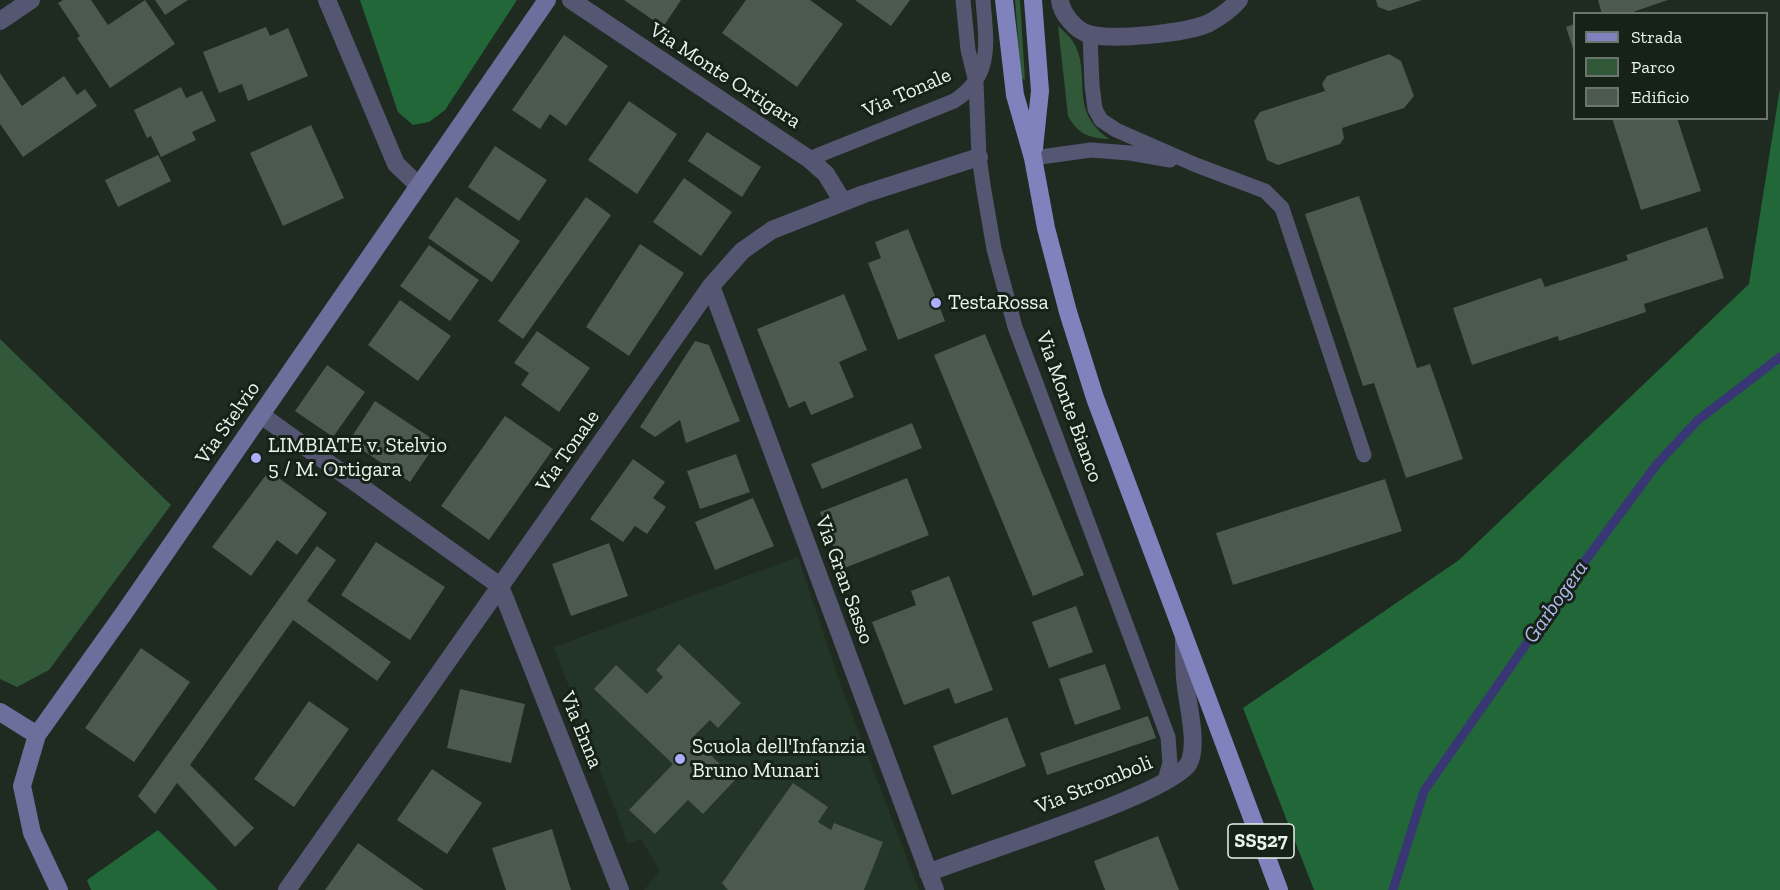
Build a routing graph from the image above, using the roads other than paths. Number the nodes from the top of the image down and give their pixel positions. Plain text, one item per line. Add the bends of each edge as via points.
1 (31, 0) edge
2 (327, 0) edge
3 (547, 0) edge
4 (571, 0) edge
5 (963, 0) edge
6 (983, 0) edge
7 (1004, 0) edge
8 (1033, 0) edge
9 (1060, 0) edge
10 (1239, 0) edge
11 (0, 21) edge
12 (1090, 35) junction
13 (976, 82) junction
14 (979, 157) junction
15 (1033, 158) junction
16 (809, 159) junction
17 (1196, 165) junction
18 (419, 186) junction
19 (843, 202) junction
20 (711, 286) junction
21 (261, 415) junction
22 (1364, 455) dead end
23 (500, 586) junction
24 (1184, 640) junction
25 (0, 712) edge
26 (37, 735) junction
27 (1164, 783) junction
28 (932, 881) edge
29 (58, 890) edge
30 (287, 890) edge
31 (620, 890) edge
32 (1279, 890) edge

1 - 11 street
2 - 18 street via 396,164
3 - 18 street, Via Stelvio
4 - 16 street, Via Monte Ortigara
5 - 13 lane, Via Monte Bianco
6 - 13 lane, Via Tonale via 985,64
7 - 15 main road, Via Monte Bianco via 1015,95
8 - 15 main road, Via Monte Bianco via 1040,91
9 - 12 street via 1069,20
10 - 12 street via 1208,24 1137,37
12 - 17 lane via 1095,109 1101,120
13 - 14 lane, Via Monte Bianco
13 - 16 lane, Via Tonale via 954,101
14 - 19 street, Via Tonale
14 - 27 lane, Via Monte Bianco via 994,249 1015,327 1168,737 1170,763
15 - 17 lane via 1091,150
15 - 24 main road, Via Monte Bianco via 1049,239 1095,398
16 - 19 street, Via Monte Ortigara via 826,174
17 - 22 lane via 1264,191 1282,208
18 - 21 street, Via Stelvio
19 - 20 street, Via Tonale via 772,230 742,251
20 - 23 street, Via Tonale
20 - 28 street, Via Gran Sasso
21 - 23 street
21 - 26 street, Via Stelvio
23 - 30 street, Via Tonale
23 - 31 street, Via Enna
24 - 27 street, Via Stromboli via 1193,742 1189,762 1181,773
24 - 32 main road, Via Monte Bianco / SS527
25 - 26 street
26 - 29 street, Via Stelvio via 22,786 32,833
27 - 28 street, Via Stromboli

